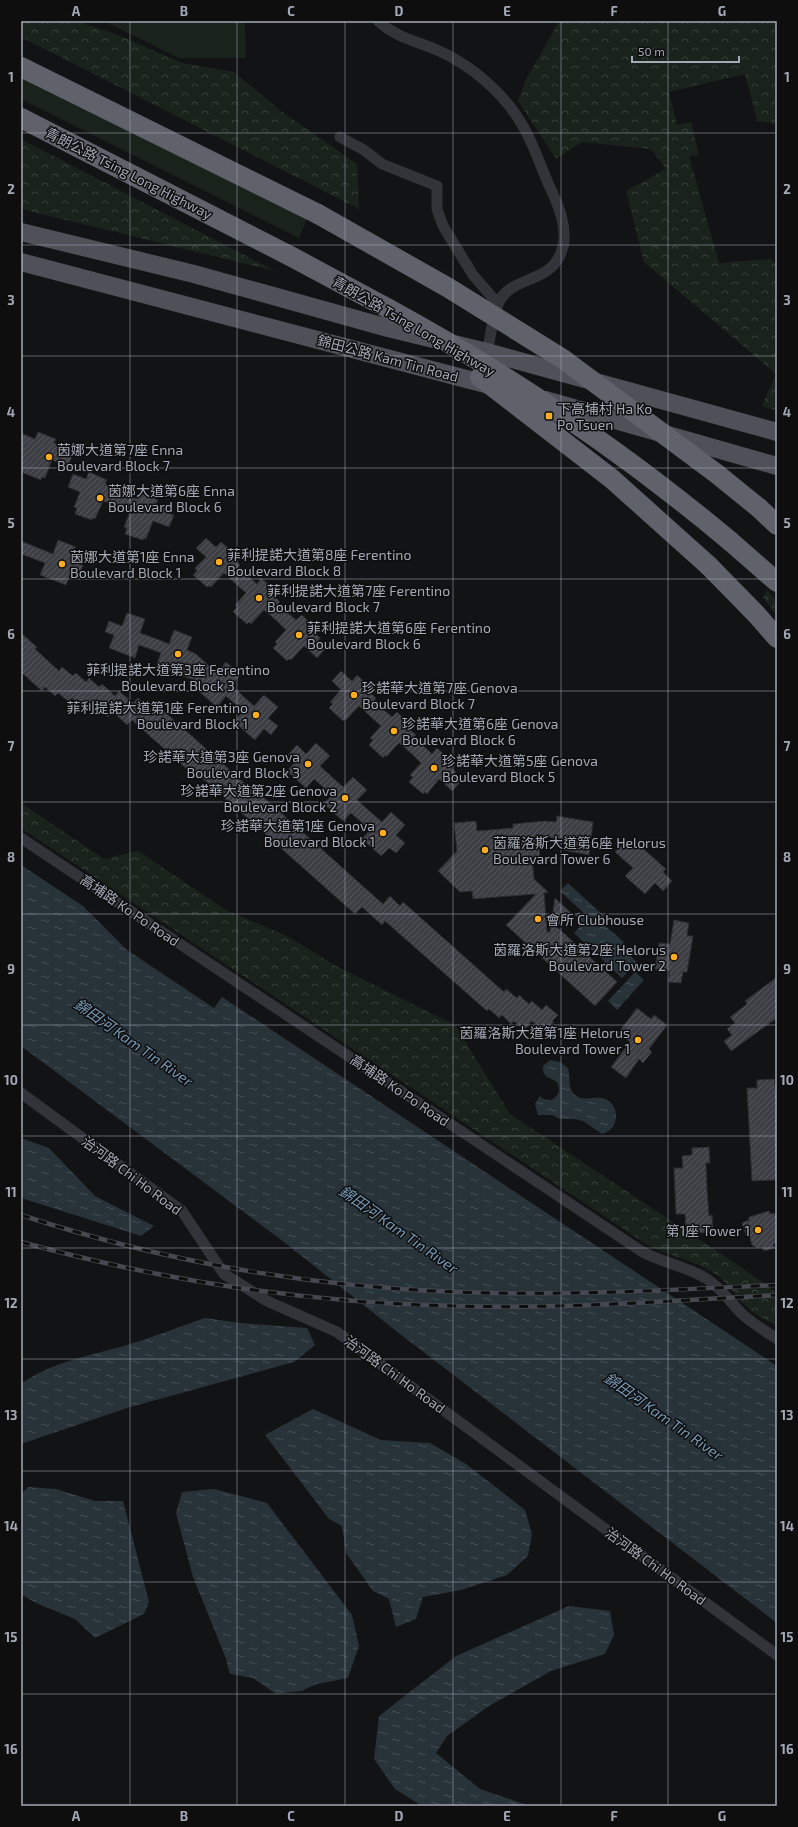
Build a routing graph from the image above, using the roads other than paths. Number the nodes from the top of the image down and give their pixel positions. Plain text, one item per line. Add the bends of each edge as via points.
1 (378, 21) edge
2 (21, 67) edge
3 (21, 118) edge
4 (340, 137) dead end
5 (21, 232) edge
6 (21, 262) edge
7 (498, 304) junction
8 (389, 310) junction
9 (487, 352) junction
10 (777, 432) edge
11 (777, 466) edge
12 (777, 525) edge
13 (777, 582) edge
14 (777, 638) edge
15 (21, 838) edge
16 (21, 1092) edge
17 (777, 1339) edge
18 (777, 1655) edge

1 - 7 street via 406,40 438,50 473,71 500,94 524,128 558,205 564,224 564,239 556,263 549,271 506,292
2 - 12 highway, bridge via 318,214 447,287 563,359 717,474
3 - 8 highway, 青朗公路 Tsing Long Highway via 294,258
4 - 7 street via 364,150 382,164 437,186 437,209 443,226 473,275
5 - 9 main road via 194,274 388,328
6 - 11 main road, 錦田公路 Kam Tin Road via 424,367
7 - 9 street
8 - 13 highway, 青朗公路 Tsing Long Highway, bridge via 422,327 530,394 628,460 681,500
8 - 14 highway, bridge via 612,478 709,566
9 - 10 main road
15 - 17 street, 高埔路 Ko Po Road via 641,1251 707,1279 748,1319
16 - 18 street, 治河路 Chi Ho Road via 182,1211 224,1274 267,1301 337,1332

